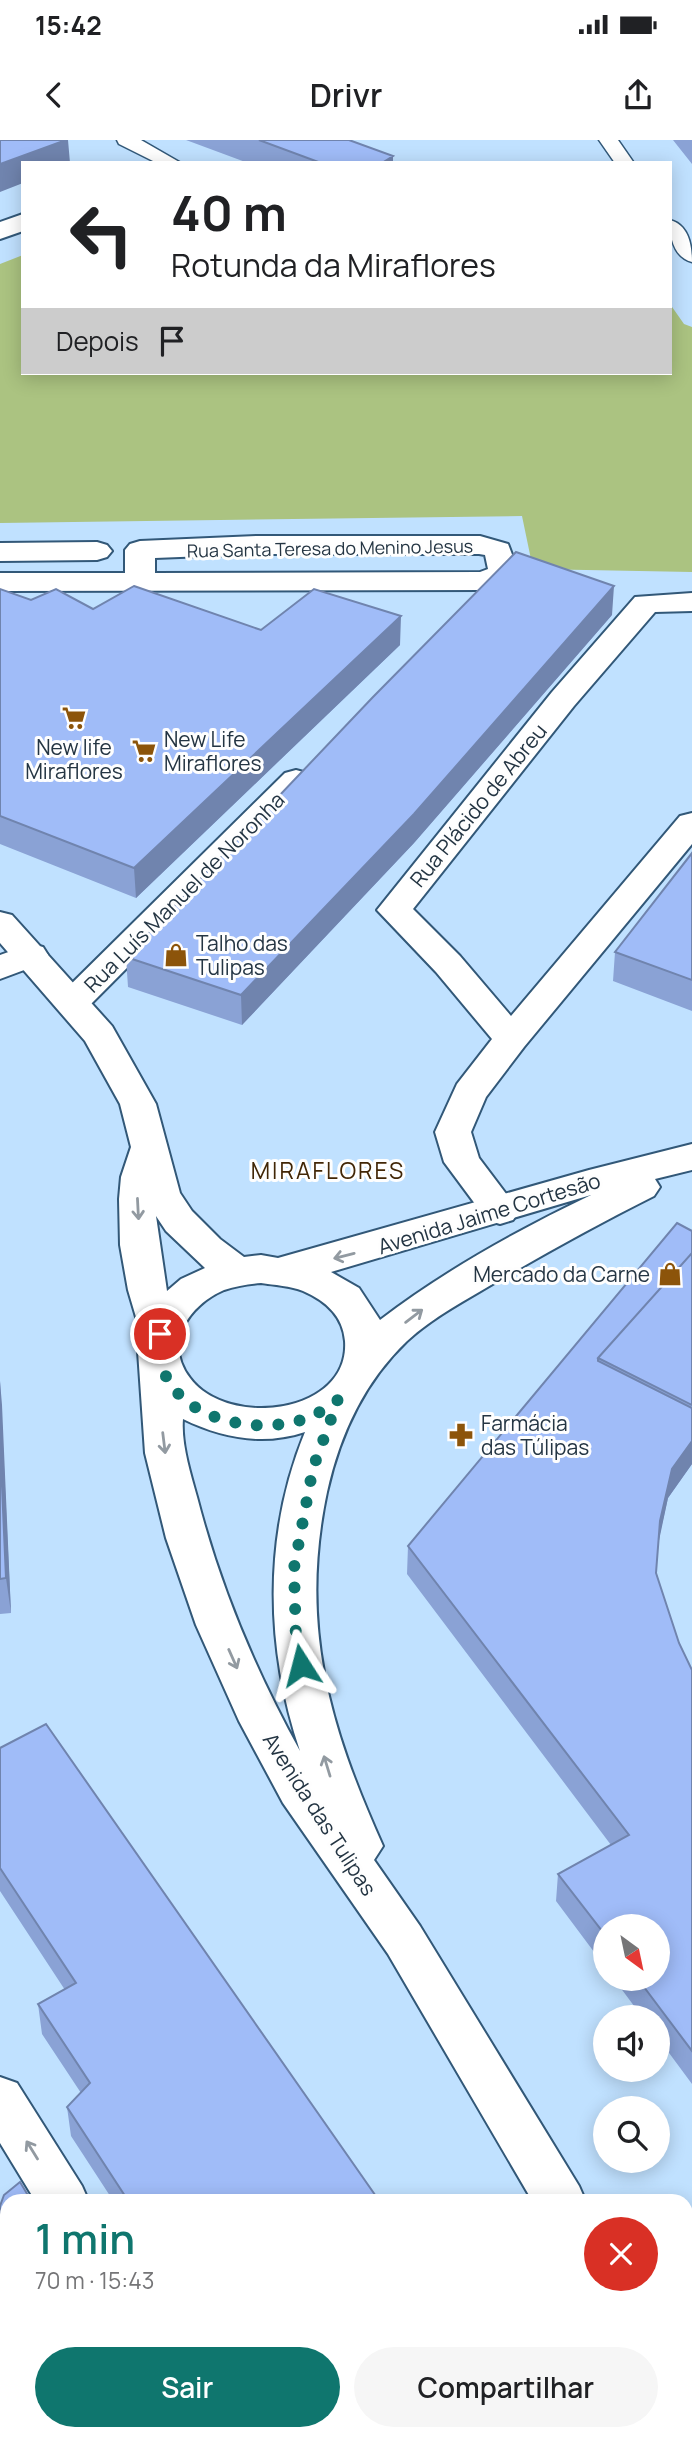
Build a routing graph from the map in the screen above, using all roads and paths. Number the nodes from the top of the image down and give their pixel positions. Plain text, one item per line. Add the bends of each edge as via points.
1 (126, 140) edge
2 (608, 140) edge
3 (168, 161) edge
4 (624, 161) edge
5 (21, 223) edge
6 (672, 229) edge
7 (0, 231) edge
8 (692, 256) edge
9 (97, 551) dead end
10 (0, 552) edge
11 (0, 582) edge
12 (692, 602) edge
13 (465, 612) edge
14 (318, 758) edge
15 (692, 823) edge
16 (0, 923) edge
17 (16, 961) edge
18 (72, 1003) junction
19 (511, 1039) junction
20 (148, 1143) junction
21 (692, 1160) edge
22 (500, 1211) junction
23 (285, 1270) junction
24 (237, 1272) junction
25 (159, 1342) junction
26 (365, 1363) junction
27 (338, 1400) junction
28 (404, 1940) junction
29 (0, 2099) edge
30 (59, 2194) edge
31 (557, 2194) edge

1 - 3 lane
2 - 4 lane
5 - 7 street
6 - 8 lane
9 - 10 street
11 - 13 street, Rua Santa Teresa do Menino Jesus via 140,581 140,550 256,545 480,545 498,550 504,572
12 - 19 street, Rua Plácido de Abreu via 646,603 394,910 448,964
14 - 18 street, Rua Luís Manuel de Noronha
15 - 19 street
16 - 17 street
17 - 18 street
18 - 20 street via 99,1034 138,1104
19 - 22 street via 470,1093 453,1132 462,1162
20 - 24 street via 162,1195 179,1221
20 -> 25 street, Avenida das Tulipas via 137,1180 137,1205
21 - 22 street, Avenida Jaime Cortesão via 621,1173
26 -> 21 street, Avenida Jaime Cortesão via 394,1330 435,1300 570,1221
22 -> 23 street, Avenida Jaime Cortesão
23 - 24 street
23 - 26 street via 342,1294 359,1314 368,1338
24 - 25 street via 210,1280 187,1294 170,1312
25 - 27 street via 164,1376 181,1398 208,1415 242,1424 276,1424 310,1417
25 -> 28 street, Avenida das Tulipas via 164,1453 217,1625 299,1790
26 - 27 street via 355,1383
28 -> 27 street via 334,1789 311,1715 296,1641 294,1568 313,1468
28 - 31 street, Avenida das Tulipas
30 -> 29 street

